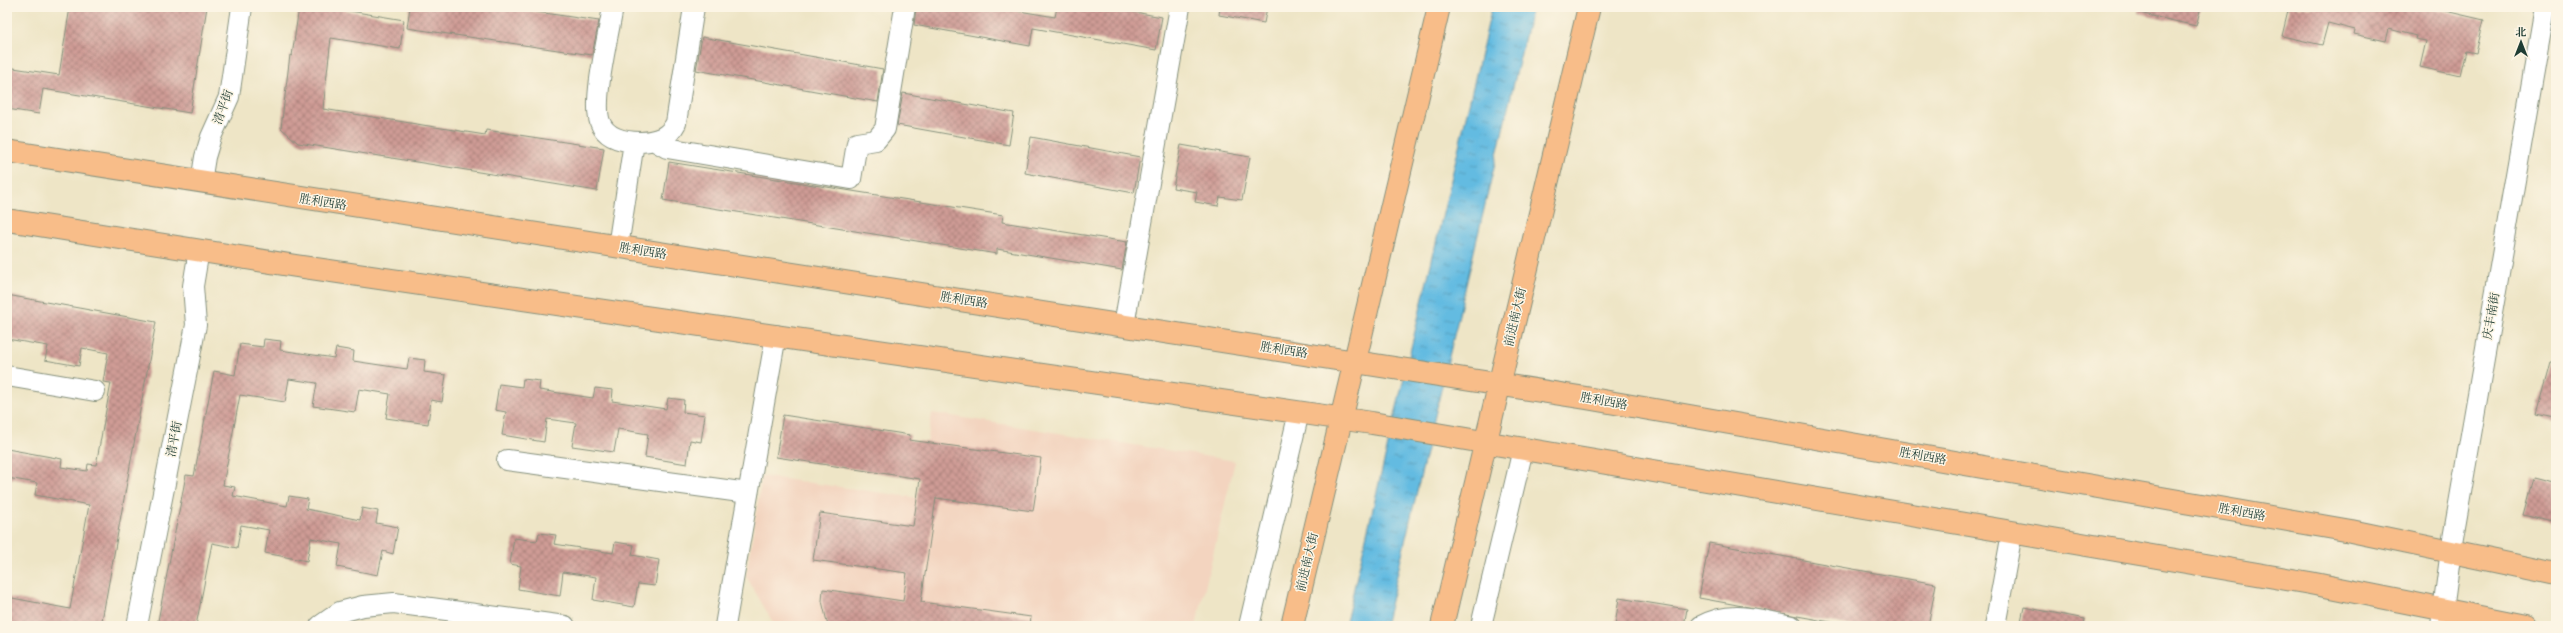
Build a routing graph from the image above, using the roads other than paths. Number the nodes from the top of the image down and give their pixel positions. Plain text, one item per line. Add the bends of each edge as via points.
1 (242, 7) edge
2 (613, 7) edge
3 (694, 7) edge
4 (905, 7) edge
5 (1180, 7) edge
6 (1439, 7) edge
7 (1589, 7) edge
8 (2545, 7) edge
9 (655, 141) junction
10 (634, 142) junction
11 (7, 152) edge
12 (201, 182) junction
13 (7, 220) edge
14 (618, 247) junction
15 (199, 250) junction
16 (1124, 325) junction
17 (776, 335) junction
18 (1355, 361) junction
19 (7, 376) edge
20 (1499, 384) junction
21 (95, 391) dead end
22 (1299, 412) junction
23 (1341, 418) junction
24 (1485, 442) junction
25 (1523, 449) junction
26 (507, 460) dead end
27 (748, 494) junction
28 (2012, 533) junction
29 (2451, 550) junction
30 (2556, 574) edge
31 (2443, 617) edge
32 (137, 626) edge
33 (320, 626) edge
34 (565, 626) edge
35 (725, 626) edge
36 (1249, 626) edge
37 (1292, 626) edge
38 (1442, 626) edge
39 (1481, 626) edge
40 (1702, 626) edge
41 (1792, 626) edge
42 (1995, 626) edge
43 (2526, 626) edge

1 - 12 street, 清平街 via 229,97 211,137
2 - 10 street via 597,105 600,122 607,133 619,140
3 - 9 street via 676,123 671,132
4 - 9 street via 885,129 876,140 857,143 851,179 667,148
5 - 16 street
6 - 18 main road, 前进南大街
7 - 20 main road, 前进南大街
8 - 29 street, 庆丰南街
9 - 10 street
10 - 14 street
11 - 12 main road, 胜利西路
12 - 14 main road, 胜利西路
13 - 15 main road
14 - 16 main road, 胜利西路
15 - 17 main road
15 - 32 street, 清平街 via 193,286 196,324
16 - 18 main road, 胜利西路
17 - 22 main road
17 - 27 street
18 - 20 main road, 胜利西路
18 - 23 main road, 前进南大街
19 - 21 street
20 - 24 main road, 前进南大街
20 - 29 main road, 胜利西路 via 2320,525
22 - 23 main road
22 - 36 street
23 - 24 main road
23 - 37 main road, 前进南大街
24 - 25 main road
24 - 38 main road, 前进南大街
25 - 28 main road
25 - 39 street
26 - 27 street
27 - 35 street
28 - 31 main road
28 - 42 street
29 - 30 main road, 胜利西路
29 - 31 street, 庆丰南街
31 - 43 main road
33 - 34 street via 340,612 363,606 394,603
40 - 41 street via 1717,618 1737,616

